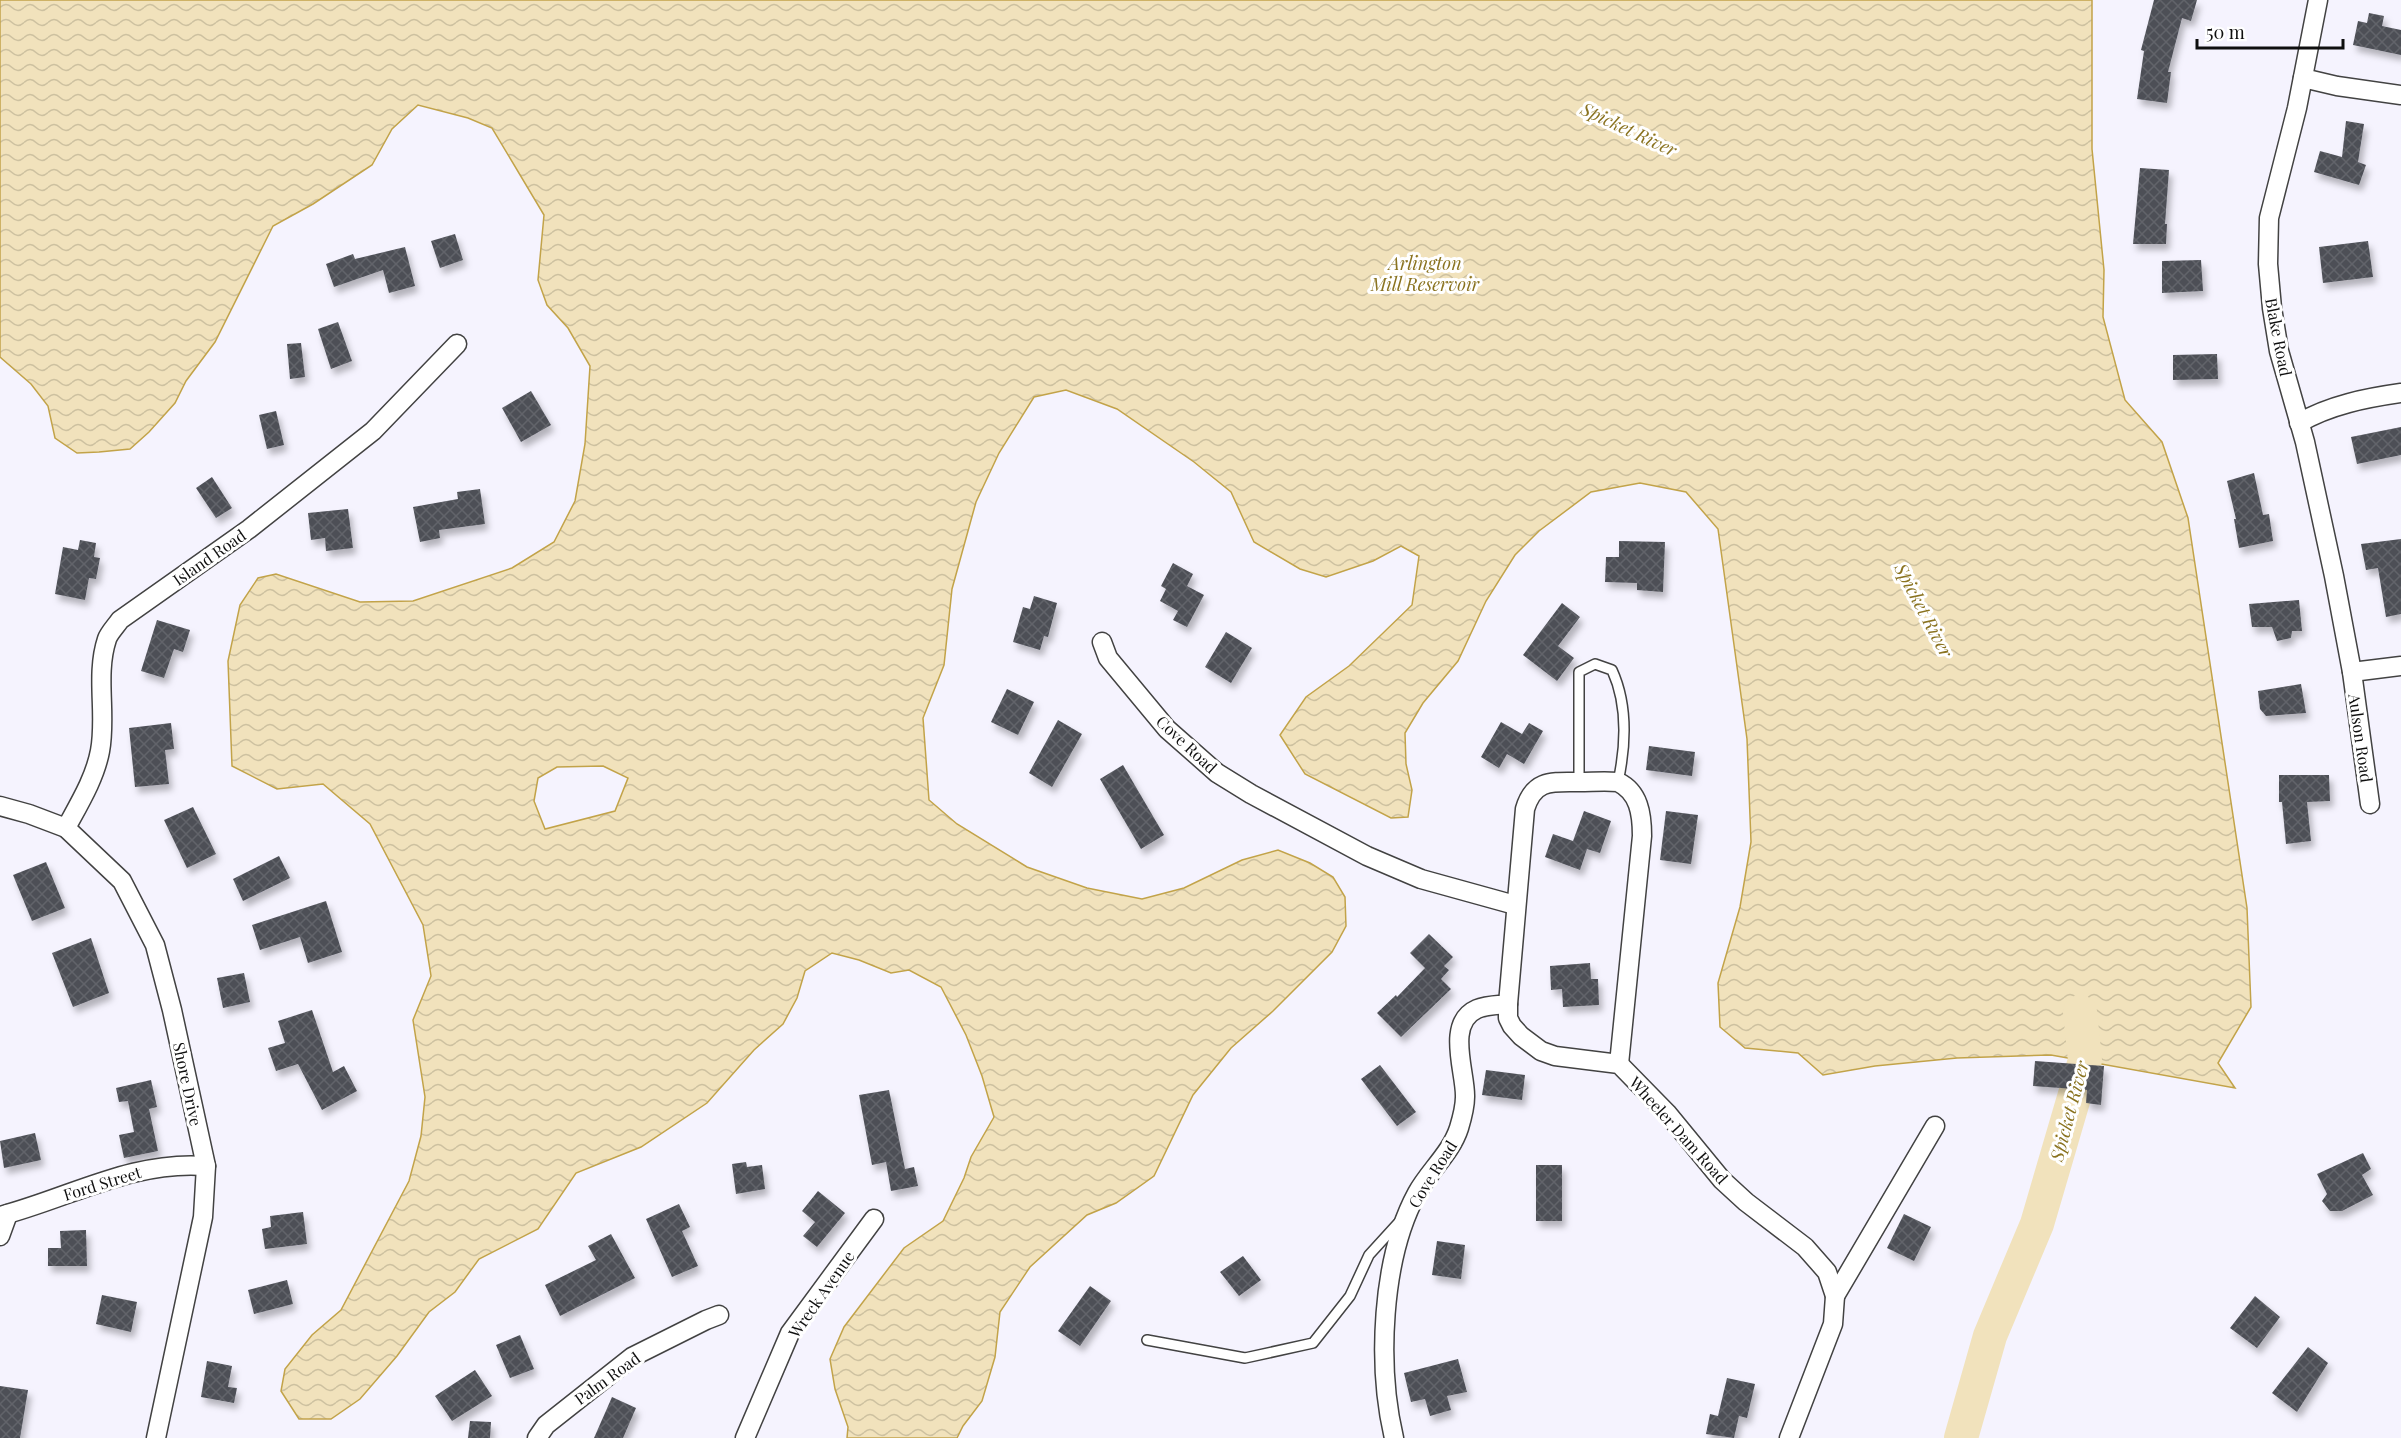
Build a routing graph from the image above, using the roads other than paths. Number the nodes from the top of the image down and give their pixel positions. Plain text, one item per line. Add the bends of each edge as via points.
1 (2318, 0) edge
2 (2303, 78) junction
3 (2401, 95) edge
4 (458, 344) dead end
5 (2401, 393) edge
6 (2299, 423) junction
7 (1105, 650) dead end
8 (2401, 666) edge
9 (2352, 672) junction
10 (1579, 782) junction
11 (1618, 782) junction
12 (2370, 804) dead end
13 (0, 806) edge
14 (66, 828) junction
15 (1515, 905) junction
16 (1508, 1004) junction
17 (1619, 1064) junction
18 (1935, 1126) dead end
19 (206, 1166) junction
20 (1408, 1212) junction
21 (4, 1215) edge
22 (874, 1219) dead end
23 (0, 1236) edge
24 (1835, 1296) junction
25 (719, 1315) dead end
26 (1147, 1340) dead end
27 (156, 1438) edge
28 (537, 1438) edge
29 (745, 1438) edge
30 (1394, 1438) edge
31 (1789, 1438) edge

1 - 2 street, Blake Road
2 - 3 street
2 - 6 street, Blake Road via 2269,218 2268,264 2279,351
4 - 14 street, Island Road via 373,431 249,529 120,620 108,637 103,660 100,752 85,793
5 - 6 street via 2331,408
6 - 9 street, Blake Road
7 - 15 street, Cove Road via 1167,729 1217,773 1367,856 1421,879
8 - 9 street
9 - 12 street, Aulson Road
10 - 11 street
10 - 11 lane via 1580,672 1595,664 1612,670 1624,711
10 - 15 street via 1544,784 1528,798
11 - 17 street via 1626,786 1638,803 1642,836
13 - 14 street, Shore Drive
14 - 19 street, Shore Drive via 122,881 155,945
15 - 16 street
16 - 17 street, Wheeler Dam Road via 1512,1026 1541,1051
16 - 20 street, Cove Road via 1477,1009 1464,1019 1459,1047 1466,1096 1463,1115 1458,1132
17 - 24 street, Wheeler Dam Road via 1667,1113 1722,1180 1805,1247 1827,1272
18 - 24 street, Wheeler Dam Road
19 - 21 street, Ford Street via 182,1164 139,1171
19 - 27 street, Shore Drive via 203,1217
20 - 26 lane via 1370,1255 1350,1296 1313,1343 1245,1358
20 - 30 street, Cove Road via 1393,1265 1384,1329 1385,1387
21 - 23 street
22 - 29 street, Wreck Avenue via 790,1333
24 - 31 street, Wheeler Dam Road via 1833,1324
25 - 28 street, Palm Road via 632,1357 546,1425

